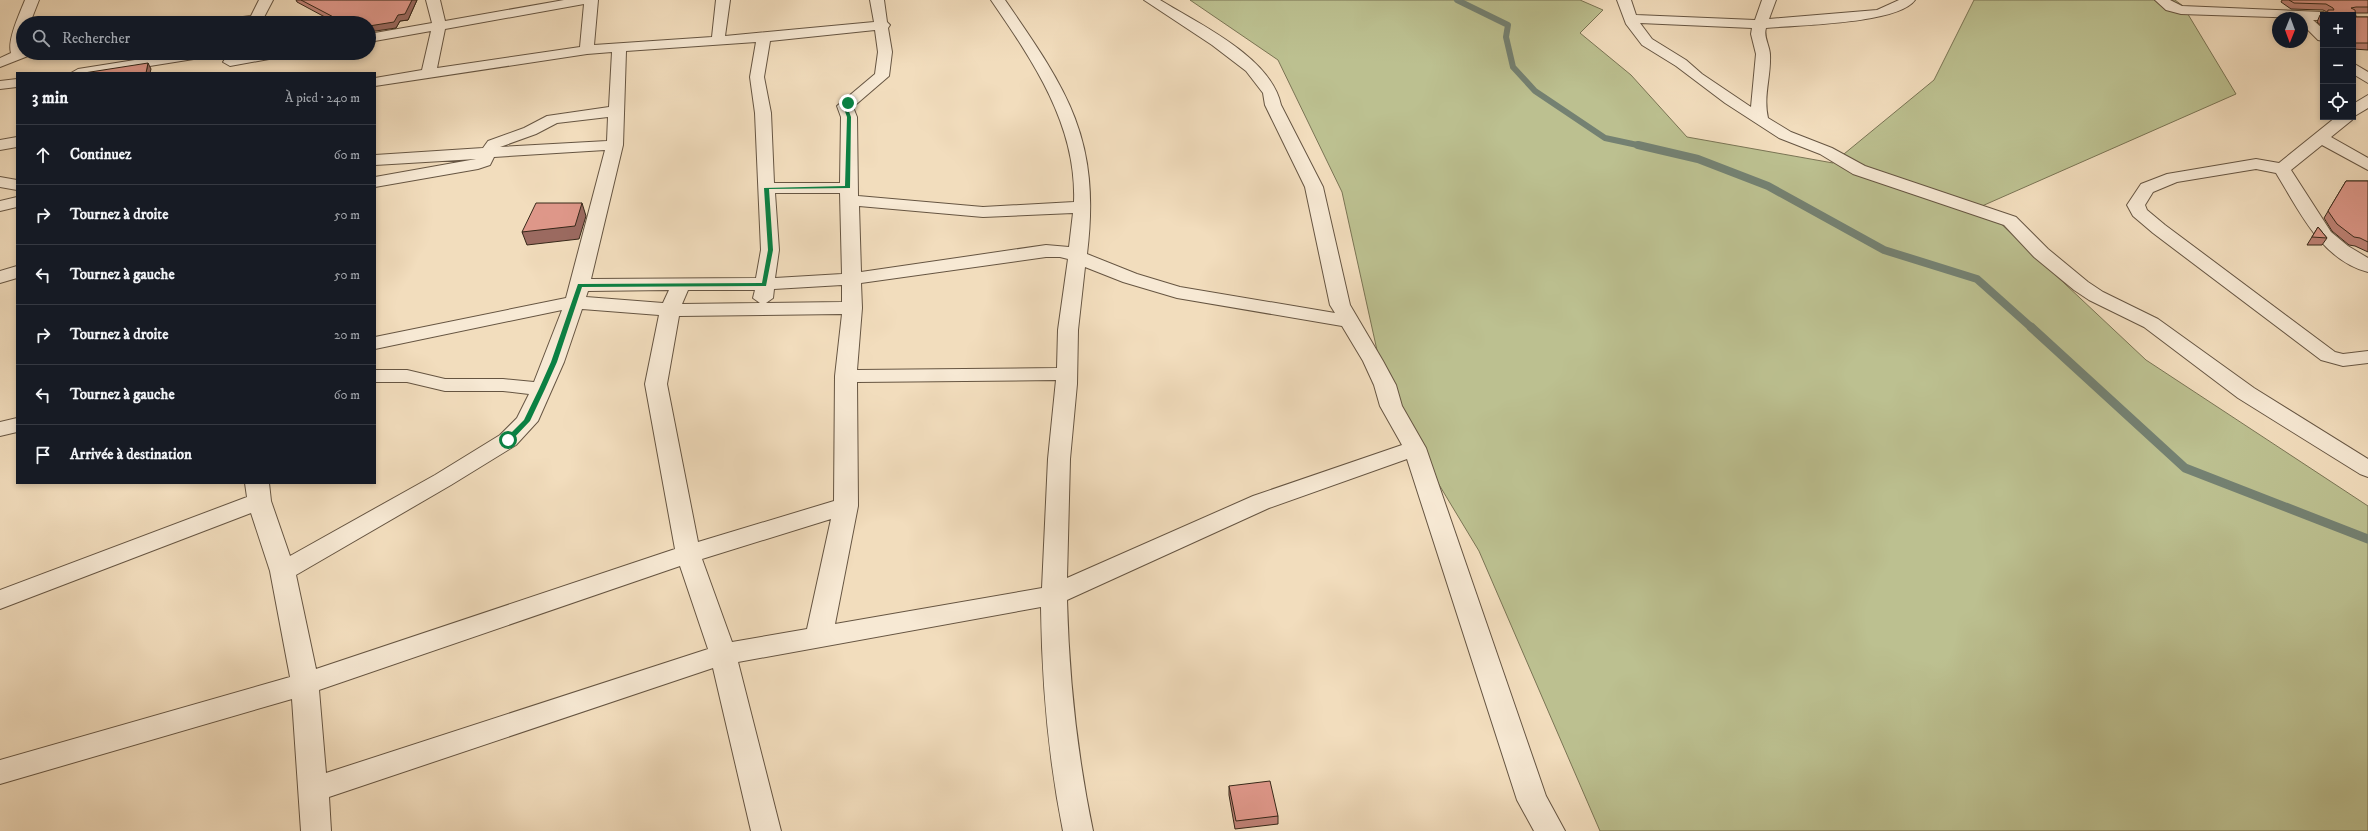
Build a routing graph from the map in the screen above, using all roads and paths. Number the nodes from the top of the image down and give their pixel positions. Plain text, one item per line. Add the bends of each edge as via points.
1 (32, 0) edge
2 (266, 0) edge
3 (433, 0) edge
4 (512, 0) edge
5 (587, 0) edge
6 (591, 0) edge
7 (723, 0) edge
8 (878, 0) edge
9 (998, 0) edge
10 (1151, 0) edge
11 (1624, 0) edge
12 (1769, 0) edge
13 (1908, 0) edge
14 (2162, 0) edge
15 (519, 12) junction
16 (2272, 14) edge
17 (2308, 15) edge
18 (26, 16) edge
19 (257, 16) edge
20 (2320, 16) edge
21 (1631, 18) junction
22 (2308, 23) edge
23 (1761, 24) junction
24 (883, 25) junction
25 (439, 26) junction
26 (2320, 34) edge
27 (376, 37) edge
28 (764, 37) junction
29 (718, 40) junction
30 (619, 47) junction
31 (587, 50) junction
32 (16, 55) edge
33 (161, 60) edge
34 (245, 60) edge
35 (2356, 62) edge
36 (0, 63) edge
37 (230, 63) edge
38 (2368, 63) edge
39 (2356, 70) edge
40 (84, 72) edge
41 (429, 74) junction
42 (2368, 79) edge
43 (16, 82) edge
44 (376, 82) edge
45 (0, 85) edge
46 (2368, 100) edge
47 (2356, 110) edge
48 (618, 111) junction
49 (1761, 118) junction
50 (2342, 120) edge
51 (2320, 137) junction
52 (16, 142) edge
53 (0, 145) edge
54 (615, 145) junction
55 (489, 154) junction
56 (376, 160) edge
57 (2368, 165) edge
58 (2282, 169) junction
59 (0, 182) edge
60 (376, 182) edge
61 (16, 185) edge
62 (766, 188) junction
63 (849, 194) junction
64 (16, 202) edge
65 (0, 206) edge
66 (1082, 208) junction
67 (1079, 256) junction
68 (2368, 266) edge
69 (16, 272) edge
70 (0, 277) edge
71 (852, 279) junction
72 (16, 281) edge
73 (764, 284) junction
74 (0, 285) edge
75 (680, 286) junction
76 (577, 294) junction
77 (852, 308) junction
78 (670, 310) junction
79 (762, 310) junction
80 (1348, 321) junction
81 (376, 343) edge
82 (2368, 357) edge
83 (1067, 374) junction
84 (376, 376) edge
85 (846, 376) junction
86 (542, 389) junction
87 (16, 425) edge
88 (0, 429) edge
89 (1415, 448) junction
90 (2368, 469) edge
91 (258, 492) edge
92 (846, 506) junction
93 (688, 554) junction
94 (283, 570) junction
95 (1054, 595) junction
96 (0, 600) edge
97 (819, 636) junction
98 (723, 654) junction
99 (305, 684) junction
100 (0, 772) edge
101 (312, 790) junction
102 (316, 831) edge
103 (766, 831) edge
104 (1078, 831) edge
105 (1550, 831) edge

1 - 18 street
2 - 19 street
3 - 25 street
4 - 15 street
5 - 15 street
6 - 31 street
7 - 29 street
8 - 24 street
9 - 66 street via 1042,65 1068,115 1078,153
10 - 80 street via 1215,41 1248,66 1270,92 1273,105 1314,187 1340,305
11 - 21 street
12 - 23 street
13 - 23 street via 1879,14
14 - 16 street via 2171,7 2181,10
15 - 25 street
17 - 20 street
21 - 23 street
21 - 49 street via 1639,33 1648,42 1730,100
22 - 26 street
23 - 49 street via 1758,35 1762,42 1763,58 1756,101
24 - 28 street
24 - 63 street via 885,52 882,76 845,106 849,117
25 - 27 street
25 - 41 street
28 - 29 street
28 - 62 street via 757,77 763,113
29 - 30 street
30 - 31 street
30 - 48 street
31 - 41 street
32 - 36 street
33 - 40 street
34 - 37 street
35 - 38 street
39 - 42 street
41 - 44 street
43 - 45 street
46 - 47 street
48 - 54 street
48 - 55 street via 553,119 530,131 498,141
49 - 90 street via 1785,135 1826,151 1859,170 2010,221 2041,253 2081,286 2151,323 2246,393
50 - 51 street
51 - 57 street
51 - 58 street
52 - 53 street
54 - 55 street
54 - 76 street
55 - 56 street
55 - 60 street via 484,161 471,166
58 - 68 street via 2324,236
58 - 82 street via 2256,164 2174,178 2147,188 2136,205 2139,212 2159,229 2328,356 2343,360
59 - 61 street
62 - 63 street
62 - 73 street via 770,250
63 - 66 street via 983,212
63 - 71 street
64 - 65 street
66 - 67 street
67 - 71 street via 1063,251 1046,251
67 - 80 street via 1130,278 1177,292
67 - 83 street via 1069,314
69 - 70 street
71 - 73 street
71 - 77 street
72 - 74 street
73 - 75 street
73 - 79 street
75 - 76 street
75 - 78 street
76 - 78 street
76 - 81 street
76 - 86 street
77 - 79 street
77 - 85 street
78 - 79 street
78 - 93 street via 656,384
80 - 89 street via 1373,361 1385,385 1391,406
83 - 85 street
83 - 95 street via 1059,458
84 - 86 street via 407,376 445,385 503,385
85 - 92 street
86 - 94 street via 527,421 508,440 443,480
87 - 88 street
89 - 95 street via 1261,502
89 - 105 street via 1532,800
91 - 94 street
91 - 96 street
92 - 93 street
92 - 97 street
93 - 98 street
93 - 99 street
94 - 99 street
95 - 97 street
95 - 104 street via 1055,665 1072,807
97 - 98 street
98 - 101 street
98 - 103 street
99 - 100 street
99 - 101 street
101 - 102 street

